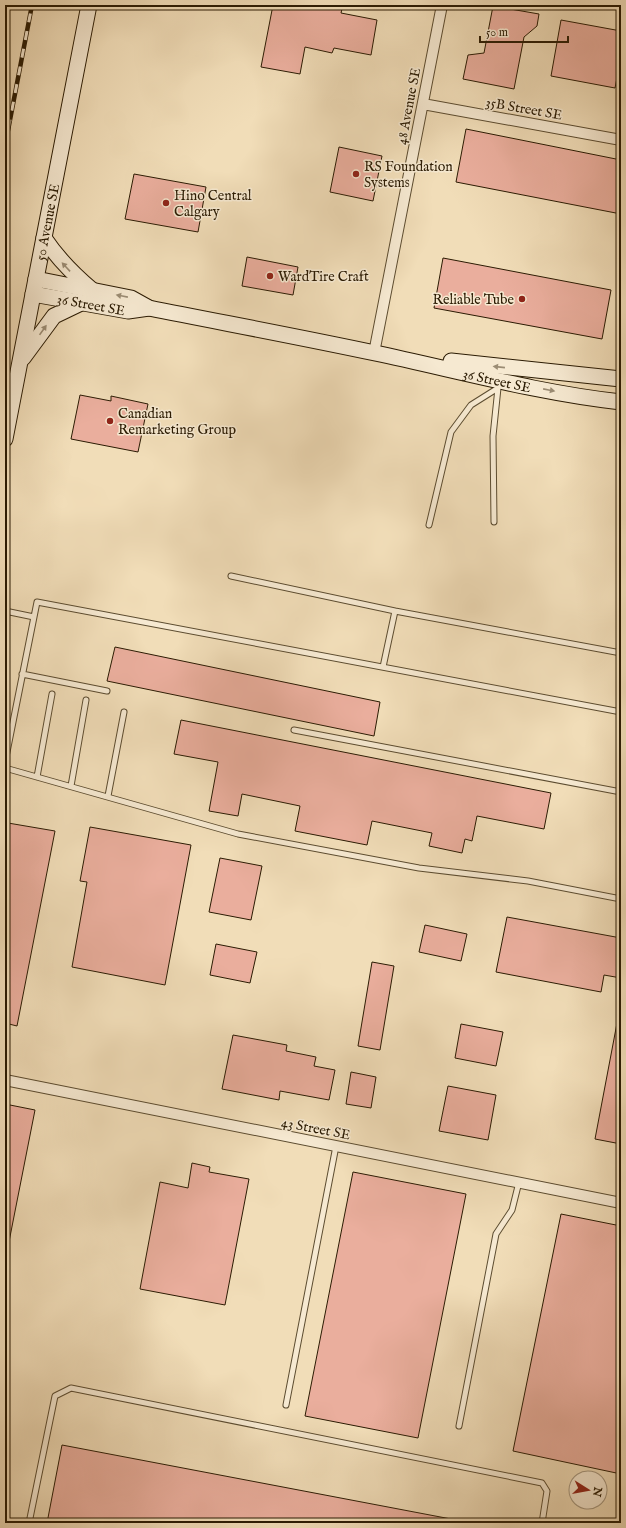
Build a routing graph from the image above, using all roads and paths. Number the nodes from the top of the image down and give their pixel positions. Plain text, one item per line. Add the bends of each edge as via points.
1 (89, 5) edge
2 (442, 5) edge
3 (422, 104) junction
4 (621, 140) edge
5 (44, 238) junction
6 (35, 286) junction
7 (92, 291) junction
8 (82, 303) junction
9 (149, 308) junction
10 (374, 353) junction
11 (20, 362) junction
12 (621, 379) edge
13 (498, 385) junction
14 (621, 402) edge
15 (5, 439) edge
16 (494, 522) dead end
17 (429, 525) dead end
18 (231, 576) dead end
19 (5, 611) edge
20 (395, 611) junction
21 (34, 617) junction
22 (621, 653) edge
23 (383, 667) junction
24 (22, 674) junction
25 (108, 691) dead end
26 (52, 694) dead end
27 (86, 700) dead end
28 (124, 712) dead end
29 (621, 712) edge
30 (294, 730) dead end
31 (5, 762) edge
32 (5, 768) edge
33 (37, 777) junction
34 (71, 786) junction
35 (621, 792) edge
36 (108, 796) junction
37 (621, 898) edge
38 (5, 1080) edge
39 (336, 1146) junction
40 (519, 1182) junction
41 (621, 1203) edge
42 (286, 1405) dead end
43 (459, 1426) dead end
44 (29, 1523) edge
45 (542, 1523) edge

1 - 5 street, 50 Avenue SE
2 - 3 street, 48 Avenue SE
3 - 4 street, 35B Street SE
3 - 10 street, 48 Avenue SE
5 - 6 street, 50 Avenue SE
7 -> 5 street via 56,257
6 - 7 street, 36 Street SE
6 - 8 street, 36 Street SE
6 - 11 street, 50 Avenue SE
9 -> 7 street, 36 Street SE via 131,298
8 - 9 street, 36 Street SE via 128,311
11 -> 8 street via 54,316
9 - 10 street, 36 Street SE
12 -> 10 street, 36 Street SE
10 - 13 street, 36 Street SE
11 - 15 street, 50 Avenue SE
13 -> 14 street, 36 Street SE
13 - 16 lane via 493,436
13 - 17 lane via 471,405 451,432
18 - 20 lane
19 - 21 lane
20 - 22 lane
20 - 23 lane
21 - 23 lane via 37,602
21 - 24 lane
23 - 29 lane
24 - 25 lane
24 - 31 lane
26 - 33 lane
27 - 34 lane
28 - 36 lane
30 - 35 lane
32 - 33 lane
33 - 34 lane
34 - 36 lane
36 - 37 lane via 238,834 419,868 528,881
38 - 39 street, 43 Street SE
39 - 40 street, 43 Street SE
39 - 42 lane
40 - 41 street, 43 Street SE
40 - 43 lane via 512,1210 496,1234
44 - 45 lane via 55,1396 71,1388 542,1483 548,1491

